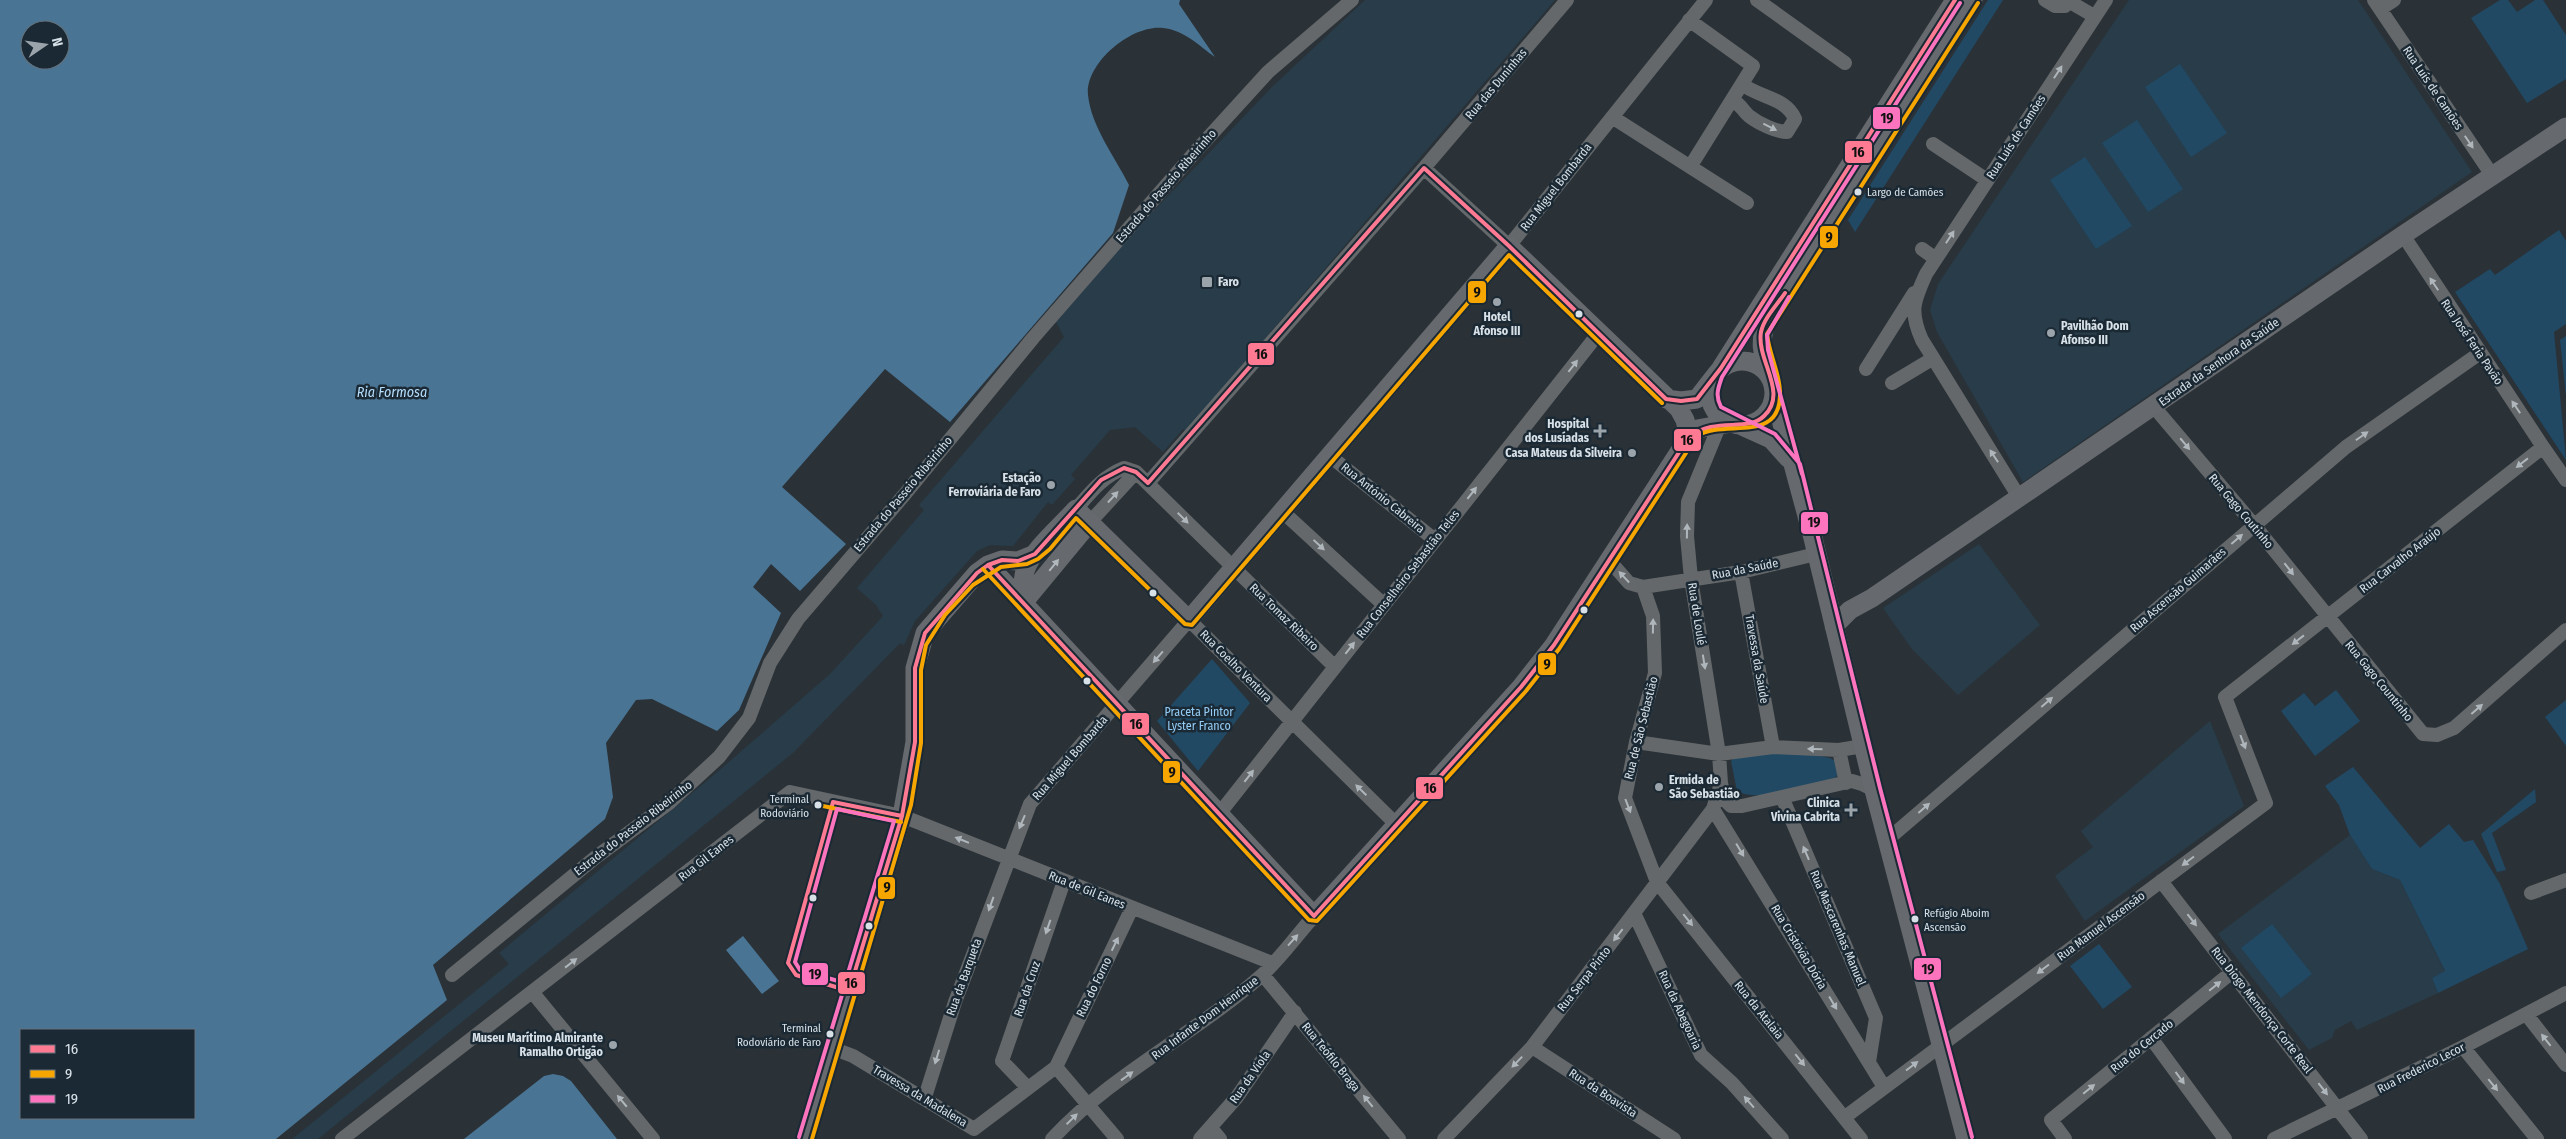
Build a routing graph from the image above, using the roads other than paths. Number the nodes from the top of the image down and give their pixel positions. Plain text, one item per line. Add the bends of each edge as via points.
1 (1352, 0) edge
2 (1567, 0) edge
3 (1706, 0) edge
4 (1757, 0) edge
5 (1955, 0) edge
6 (1973, 0) edge
7 (2045, 0) edge
8 (2106, 0) edge
9 (2394, 0) edge
10 (2070, 1) edge
11 (2377, 4) edge
12 (2094, 16) junction
13 (1689, 20) junction
14 (1845, 63) dead end
15 (1742, 84) junction
16 (1732, 100) junction
17 (1612, 117) junction
18 (2566, 127) edge
19 (1933, 144) dead end
20 (1690, 167) junction
21 (1424, 168) junction
22 (2492, 175) junction
23 (1987, 180) junction
24 (1747, 203) dead end
25 (2403, 235) junction
26 (1509, 246) junction
27 (1922, 249) dead end
28 (1936, 259) junction
29 (1926, 274) junction
30 (1892, 328) junction
31 (1598, 334) junction
32 (1920, 336) junction
33 (2480, 354) junction
34 (1932, 359) junction
35 (1866, 369) dead end
36 (1719, 371) junction
37 (1892, 382) dead end
38 (1773, 389) junction
39 (1666, 399) junction
40 (2154, 407) junction
41 (1730, 424) junction
42 (1689, 437) junction
43 (2543, 447) junction
44 (1330, 456) junction
45 (1794, 466) junction
46 (1136, 472) junction
47 (2566, 480) edge
48 (1148, 483) junction
49 (2019, 497) junction
50 (1283, 512) junction
51 (1083, 516) junction
52 (2254, 524) junction
53 (1435, 540) junction
54 (1035, 554) junction
55 (1816, 554) junction
56 (1608, 559) junction
57 (988, 565) junction
58 (1234, 569) junction
59 (1741, 572) junction
60 (1691, 579) junction
61 (1824, 586) junction
62 (1643, 587) junction
63 (1872, 598) junction
64 (1023, 603) junction
65 (1384, 605) junction
66 (2327, 617) junction
67 (1190, 620) junction
68 (1834, 626) junction
69 (2566, 630) edge
70 (1335, 667) junction
71 (2225, 697) joint
72 (1117, 704) junction
73 (1292, 721) junction
74 (1636, 742) junction
75 (1863, 746) junction
76 (1773, 747) junction
77 (1840, 750) junction
78 (1720, 754) junction
79 (1721, 783) junction
80 (1846, 783) junction
81 (1874, 790) junction
82 (1782, 798) junction
83 (1742, 806) junction
84 (1713, 809) junction
85 (1219, 814) junction
86 (902, 816) junction
87 (1396, 824) junction
88 (1724, 824) junction
89 (1887, 840) junction
90 (1007, 858) junction
91 (2566, 880) edge
92 (1064, 881) junction
93 (2162, 881) junction
94 (1657, 882) junction
95 (2531, 893) dead end
96 (1132, 908) junction
97 (1634, 913) junction
98 (1314, 916) junction
99 (1272, 963) junction
100 (2232, 972) junction
101 (452, 975) dead end
102 (1263, 975) junction
103 (533, 993) junction
104 (2566, 993) edge
105 (1295, 1012) junction
106 (2526, 1014) junction
107 (2151, 1038) junction
108 (1941, 1045) junction
109 (1532, 1047) junction
110 (2463, 1047) junction
111 (832, 1048) junction
112 (1870, 1062) junction
113 (2566, 1065) edge
114 (1056, 1067) junction
115 (1884, 1087) junction
116 (1028, 1088) junction
117 (925, 1098) junction
118 (1087, 1104) junction
119 (2338, 1109) junction
120 (1845, 1117) junction
121 (1216, 1134) edge
122 (1055, 1136) edge
123 (342, 1139) edge
124 (653, 1139) edge
125 (805, 1139) edge
126 (1116, 1139) edge
127 (1200, 1139) edge
128 (1399, 1139) edge
129 (1444, 1139) edge
130 (1674, 1139) edge
131 (1782, 1139) edge
132 (1861, 1139) edge
133 (1966, 1139) edge
134 (2065, 1139) edge
135 (2225, 1139) edge
136 (2274, 1139) edge
137 (2361, 1139) edge
138 (2537, 1139) edge

1 - 101 street, Estrada do Passeio Ribeirinho via 1268,72 1196,151 1033,338 798,619 770,663 750,718 719,757 669,803 596,857
2 - 21 street, Rua das Duninhas
3 - 13 street, Rua Miguel Bombarda
4 - 14 street
5 - 36 street
6 - 38 street via 1769,317 1761,333 1762,351
7 - 10 street via 2055,6 2065,6
8 - 12 street, Rua Luís de Camões
9 - 11 street
10 - 12 street
11 -> 22 street, Rua Luís de Camões
23 -> 12 street, Rua Luís de Camões
13 - 15 street via 1753,66
13 - 17 street, Rua Miguel Bombarda
15 - 16 street
16 -> 15 street via 1742,105 1749,116 1780,132 1787,132 1795,119 1791,110 1760,92 1749,91
16 - 20 street
17 - 20 street
17 - 26 street, Rua Miguel Bombarda
18 - 22 street, Estrada da Senhora da Saúde
19 - 23 street
20 - 24 street
21 - 26 street
21 - 48 street, Rua das Duninhas
22 - 25 street, Estrada da Senhora da Saúde
28 -> 23 street, Rua Luís de Camões
33 -> 25 street, Rua José Feria Pavão
25 - 40 street, Estrada da Senhora da Saúde
26 - 31 street
26 - 44 street, Rua Miguel Bombarda
27 - 28 street
28 - 29 street, Rua Luís de Camões
29 - 30 street, Rua Luís de Camões
29 - 32 street, Rua Luís de Camões via 1914,302 1914,322
30 - 32 street via 1907,328
30 - 35 street, Rua Luís de Camões
31 - 39 street
53 -> 31 street, Rua Conselheiro Sebastião Teles
32 - 34 street, Rua Luís de Camões
43 -> 33 street, Rua José Feria Pavão
52 -> 33 street, Rua Ascensão Guimarães via 2346,447
34 - 37 street
49 -> 34 street, Rua Luís de Camões
36 - 38 street via 1731,363 1751,362 1761,367
36 - 39 street via 1696,399
36 - 41 street via 1712,383 1711,402
38 - 41 street via 1771,406 1764,416 1753,423
38 - 45 street
39 - 42 street via 1679,409
40 - 49 street, Estrada da Senhora da Saúde
40 -> 52 street, Rua Gago Coutinho
41 - 42 street, Rua Infante Dom Henrique via 1697,429
41 - 45 street via 1771,439
60 -> 41 street, Rua de Loulé via 1688,502
42 - 56 street, Rua Infante Dom Henrique
43 - 47 street
43 -> 66 street, Rua Carvalho Araújo
44 - 50 street, Rua Miguel Bombarda
44 - 53 street, Rua António Cabreira
45 - 55 street
46 - 48 street, Rua Tomaz Ribeiro
51 -> 46 street
46 - 51 street via 1124,468 1101,480
48 -> 58 street, Rua Tomaz Ribeiro
49 - 63 street, Estrada da Senhora da Saúde
50 - 58 street, Rua Miguel Bombarda
50 -> 65 street
51 - 54 street
64 -> 51 street
51 - 67 street, Rua Coelho Ventura
52 -> 66 street, Rua Gago Coutinho
89 -> 52 street, Rua Ascensão Guimarães
53 - 65 street, Rua Conselheiro Sebastião Teles
54 - 57 street via 1018,561 1002,560
54 - 64 street via 1026,569
55 - 59 street, Rua da Saúde
55 - 61 street
62 -> 56 street via 1629,583
56 - 87 street, Rua Infante Dom Henrique via 1582,605 1521,687
57 - 64 street
57 - 86 street via 933,621 922,642 916,668 916,742
58 - 67 street, Rua Miguel Bombarda
58 - 70 street, Rua Tomaz Ribeiro
59 - 60 street, Rua da Saúde
59 - 76 street, Travessa da Saúde
60 - 62 street, Rua da Saúde
60 -> 78 street, Rua de Loulé
61 - 63 street via 1836,603 1846,606
61 - 68 street
74 -> 62 street, Rua de São Sebastião via 1655,673 1653,616
63 - 68 street via 1850,610
64 - 72 street
70 -> 65 street, Rua Conselheiro Sebastião Teles
66 -> 69 street, Rua Gago Countinho via 2423,734 2437,735 2454,728
66 -> 71 street, Rua Carvalho Araújo
67 -> 72 street, Rua Miguel Bombarda
67 - 73 street, Rua Coelho Ventura
68 - 75 street
70 - 73 street, Rua Conselheiro Sebastião Teles
71 -> 93 street, Rua Manuel Ascensão via 2266,803
72 - 85 street
72 -> 90 street, Rua Miguel Bombarda via 1030,804
85 -> 73 street, Rua Conselheiro Sebastião Teles
87 -> 73 street, Rua Coelho Ventura
74 - 78 street
74 -> 94 street, Rua de São Sebastião via 1625,798
75 - 77 street
75 - 81 street
77 -> 76 street
76 - 78 street
77 - 80 street
78 - 79 street, Rua de Loulé
79 - 83 street via 1725,800 1731,806
79 - 84 street, Rua de Loulé
80 - 81 street via 1862,784
80 - 82 street
81 - 89 street
82 - 83 street
112 -> 82 street, Rua Mascarenhas Manuel via 1876,1018
83 - 88 street via 1728,814
84 - 88 street, Rua Cristóvão Dória
84 - 94 street, Rua Serpa Pinto
85 - 98 street
90 -> 86 street, Rua de Gil Eanes
103 -> 86 street, Rua Gil Eanes via 790,792
86 - 111 street
87 - 98 street, Rua Infante Dom Henrique
88 -> 112 street, Rua Cristóvão Dória
89 - 108 street
90 - 92 street, Rua de Gil Eanes
90 -> 117 street, Rua da Barqueta via 954,1002
91 - 95 street
92 - 96 street, Rua de Gil Eanes
92 -> 116 street, Rua da Cruz via 1002,1061
93 -> 100 street, Rua Diogo Mendonça Corte Real
93 -> 108 street, Rua Manuel Ascensão
94 - 97 street, Rua Serpa Pinto
94 -> 120 street, Rua da Atalaia
96 - 99 street, Rua de Gil Eanes
114 -> 96 street, Rua do Forno
97 -> 109 street, Rua Serpa Pinto
131 -> 97 street, Rua da Abegoaria via 1732,1083 1701,1055
99 -> 98 street, Rua Infante Dom Henrique
99 - 102 street, Rua Infante Dom Henrique
107 -> 100 street, Rua do Cercado
100 -> 119 street, Rua Diogo Mendonça Corte Real
102 - 105 street, Rua Teófilo Braga
118 -> 102 street, Rua Infante Dom Henrique
103 - 123 street, Rua Gil Eanes
124 -> 103 street
104 - 106 street, Rua Frederico Lecor
105 - 121 street, Rua da Viola
128 -> 105 street, Rua Teófilo Braga
106 - 110 street, Rua Frederico Lecor
113 -> 106 street
134 -> 107 street, Rua do Cercado via 2052,1120
107 -> 135 street
115 -> 108 street, Rua Manuel Ascensão
108 - 133 street
109 -> 129 street, Rua Serpa Pinto
109 - 130 street, Rua da Boavista
110 - 119 street, Rua Frederico Lecor
110 -> 138 street
111 - 117 street, Travessa da Madalena via 853,1056
111 - 125 street
112 - 115 street, Rua Cristóvão Dória
114 - 116 street
114 - 118 street
115 - 120 street, Rua Manuel Ascensão
116 - 117 street, Travessa da Madalena via 974,1129
122 -> 118 street, Rua Infante Dom Henrique
118 - 126 street
119 - 136 street, Rua Frederico Lecor
119 - 137 street, Rua Diogo Mendonça Corte Real
120 - 132 street, Rua da Atalaia
121 - 127 street, Rua da Viola

